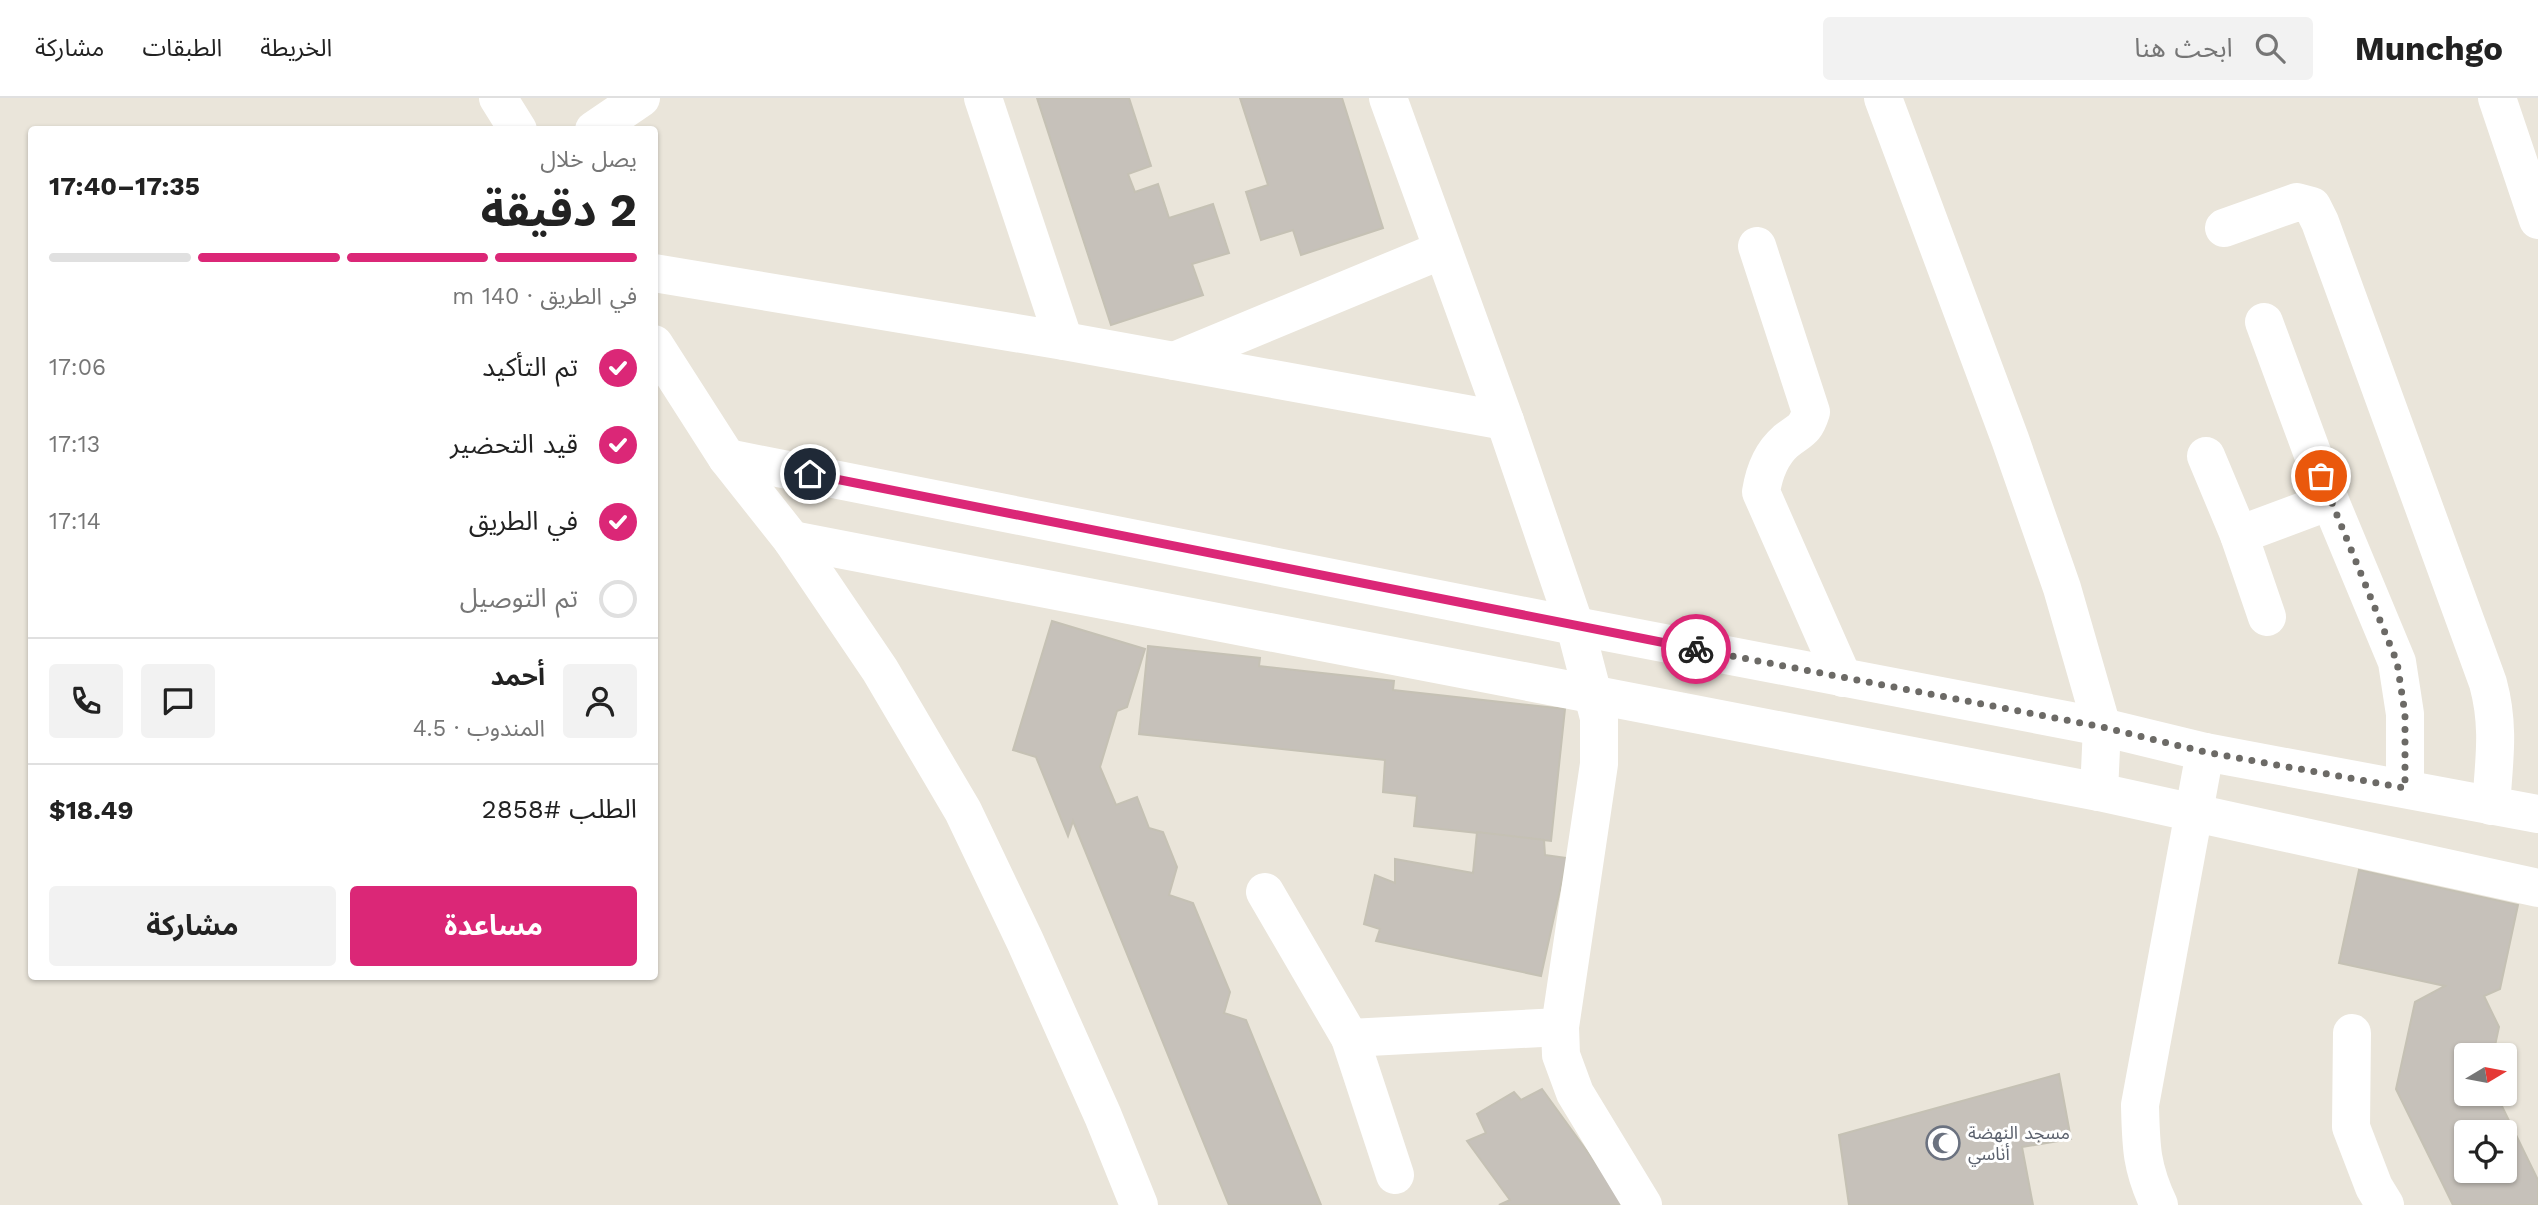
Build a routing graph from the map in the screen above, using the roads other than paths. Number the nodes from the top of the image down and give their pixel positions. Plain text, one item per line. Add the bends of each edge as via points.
1 (498, 98) edge
2 (640, 98) edge
3 (983, 98) edge
4 (1388, 98) edge
5 (1883, 98) edge
6 (2497, 98) edge
7 (516, 126) edge
8 (600, 126) edge
9 (2538, 220) edge
10 (2224, 228) dead end
11 (1757, 246) dead end
12 (1441, 250) junction
13 (658, 274) edge
14 (2264, 322) dead end
15 (1064, 341) junction
16 (658, 350) edge
17 (1174, 361) junction
18 (1505, 421) junction
19 (2206, 456) dead end
20 (727, 458) junction
21 (2330, 501) junction
22 (2239, 535) junction
23 (792, 540) junction
24 (2267, 617) dead end
25 (1575, 626) junction
26 (1843, 678) junction
27 (1593, 695) junction
28 (2102, 727) junction
29 (2205, 752) junction
30 (2405, 788) junction
31 (2099, 792) junction
32 (2491, 806) junction
33 (2538, 814) edge
34 (2195, 815) junction
35 (2538, 888) edge
36 (1265, 891) dead end
37 (1560, 1027) junction
38 (2352, 1033) dead end
39 (1350, 1038) junction
40 (1395, 1175) dead end
41 (2369, 1199) edge
42 (1139, 1205) edge
43 (1643, 1205) edge
44 (2159, 1205) edge

1 - 7 street
2 - 8 street
3 - 15 street
4 - 12 street
5 - 28 street via 2062,588
6 - 9 street
10 - 32 street via 2297,202 2312,206 2320,222 2488,683 2496,733
11 - 26 street via 1811,412 1807,427 1783,443 1764,471 1761,492
12 - 17 street
12 - 18 street
13 - 15 street
14 - 21 street
15 - 17 street
16 - 20 street
17 - 18 street
18 - 25 street
19 - 22 street
20 - 23 street
20 - 25 street
21 - 22 street
21 - 30 street via 2397,662 2405,714
22 - 24 street
23 - 27 street
23 - 42 street via 880,670 963,811 1026,941
25 - 26 street
25 - 27 street
26 - 28 street
27 - 31 street
27 - 37 street via 1599,718 1599,764
28 - 29 street
28 - 31 street
29 - 30 street
29 - 34 street
30 - 32 street
31 - 34 street
32 - 33 street
34 - 35 street
34 - 44 street via 2140,1105 2141,1149
36 - 39 street
37 - 39 street
37 - 43 street via 1561,1055 1574,1093
38 - 41 street via 2351,1127
39 - 40 street

